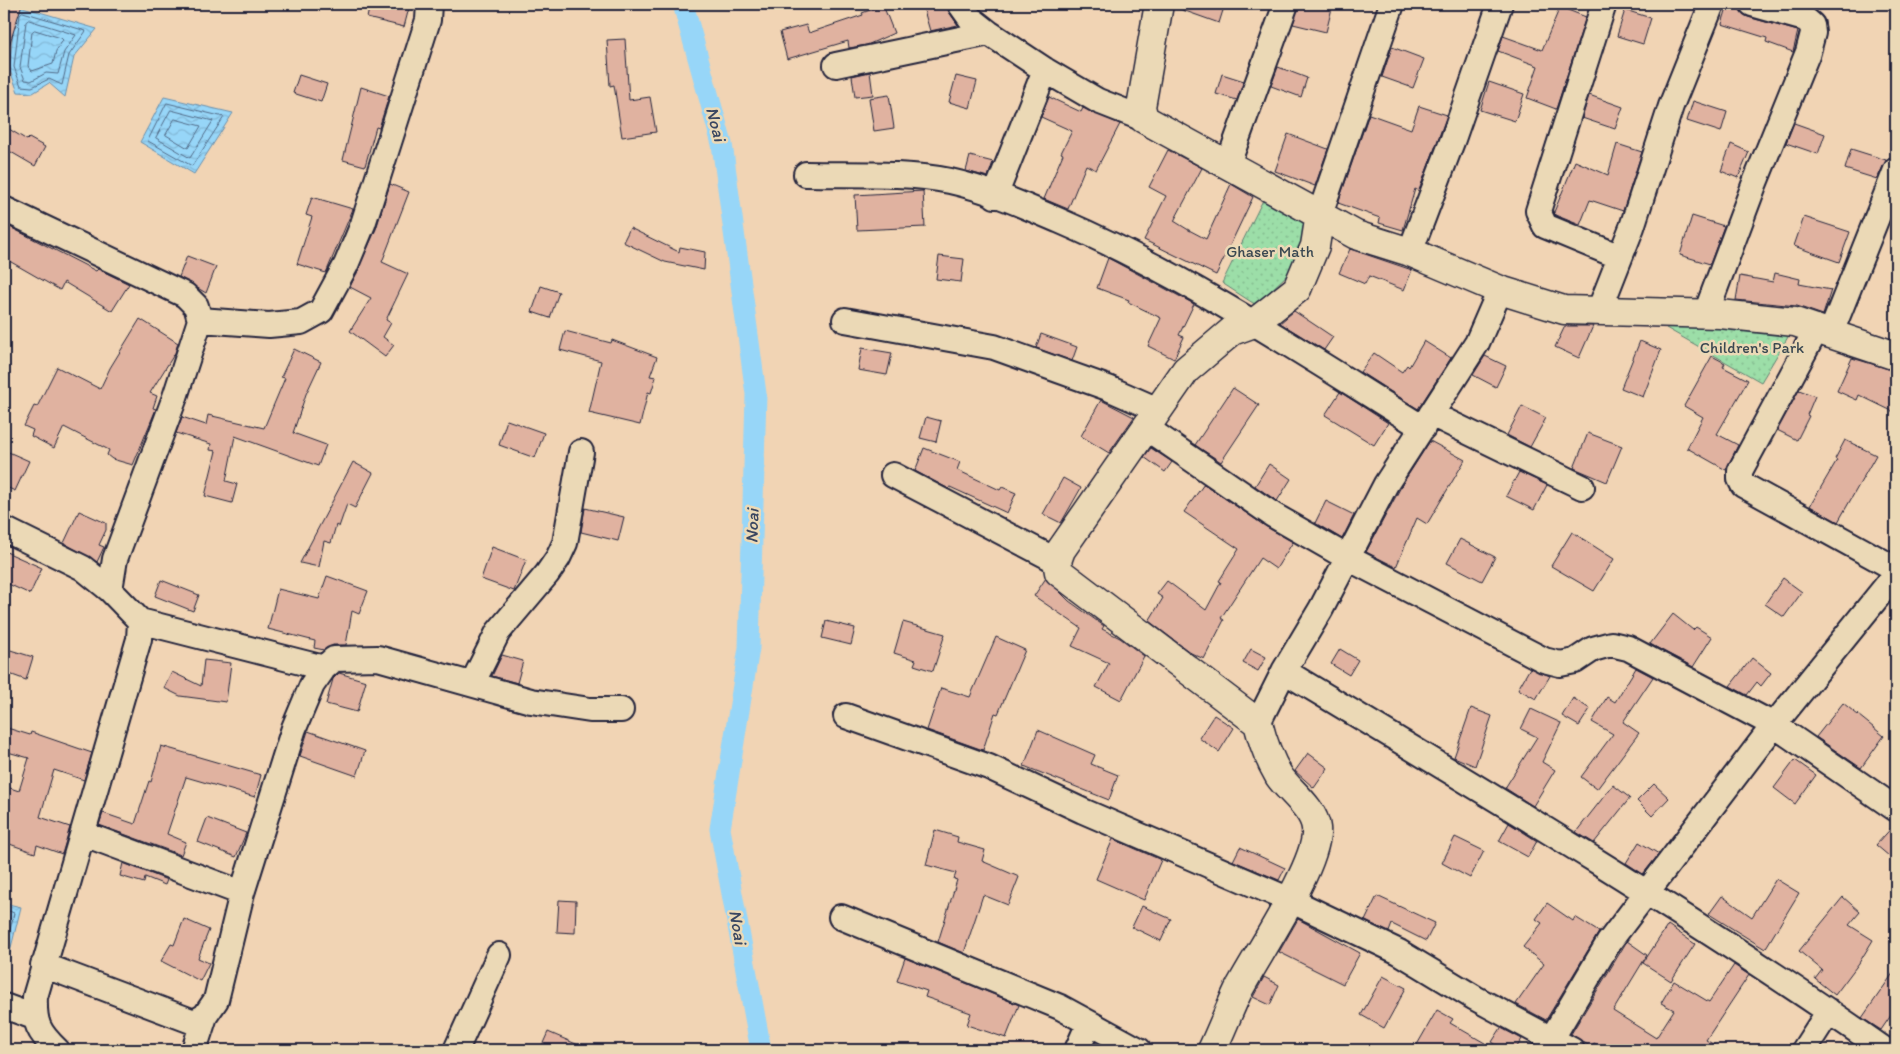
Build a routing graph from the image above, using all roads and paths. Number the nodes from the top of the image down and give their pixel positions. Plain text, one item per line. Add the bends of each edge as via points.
1 (429, 4) edge
2 (960, 4) edge
3 (1159, 4) edge
4 (1286, 4) edge
5 (1392, 4) edge
6 (1500, 4) edge
7 (1604, 4) edge
8 (1712, 4) edge
9 (1752, 4) edge
10 (989, 33) junction
11 (836, 66) dead end
12 (1045, 70) junction
13 (1144, 119) junction
14 (1228, 164) junction
15 (1896, 170) edge
16 (806, 174) dead end
17 (995, 196) junction
18 (4, 209) edge
19 (1320, 214) junction
20 (1410, 252) junction
21 (1620, 257) junction
22 (1500, 290) junction
23 (1599, 311) junction
24 (1706, 314) junction
25 (200, 320) junction
26 (845, 320) dead end
27 (1254, 322) junction
28 (1823, 332) junction
29 (1896, 356) edge
30 (1152, 419) junction
31 (1427, 421) junction
32 (581, 452) dead end
33 (894, 475) dead end
34 (1582, 487) dead end
35 (4, 529) edge
36 (1348, 558) junction
37 (1056, 561) junction
38 (1896, 569) edge
39 (1896, 574) edge
40 (110, 590) junction
41 (140, 622) junction
42 (324, 668) junction
43 (1284, 671) junction
44 (472, 684) junction
45 (621, 710) dead end
46 (846, 716) dead end
47 (1258, 723) junction
48 (1774, 725) junction
49 (1896, 809) edge
50 (84, 834) junction
51 (1647, 891) junction
52 (242, 893) junction
53 (1290, 900) junction
54 (841, 917) dead end
55 (499, 955) dead end
56 (44, 965) junction
57 (4, 1006) edge
58 (1829, 1011) junction
59 (205, 1016) junction
60 (34, 1017) junction
61 (1089, 1023) junction
62 (1552, 1038) junction
63 (56, 1050) edge
64 (194, 1050) edge
65 (456, 1050) edge
66 (1077, 1050) edge
67 (1139, 1050) edge
68 (1212, 1050) edge
69 (1572, 1050) edge
70 (1804, 1050) edge
71 (1885, 1050) edge

1 - 25 street via 428,20 362,224 346,265 321,311 301,322 269,324
2 - 10 street via 970,18
3 - 13 street via 1140,107
4 - 14 street
5 - 19 street
6 - 20 street
7 - 21 street via 1538,211 1545,226
8 - 21 street via 1671,106
9 - 24 street via 1805,19 1812,25 1812,33 1808,52
10 - 11 street
10 - 12 street
12 - 13 street via 1098,101
12 - 17 street
13 - 14 street
14 - 19 street
15 - 28 street
16 - 17 street via 950,181
17 - 27 street via 1089,234
18 - 25 street via 185,295 196,306
19 - 20 street via 1356,235
19 - 27 street via 1315,246 1297,289
20 - 22 street
21 - 23 street
22 - 23 street via 1564,310
22 - 31 street via 1477,343
23 - 24 street
24 - 28 street via 1795,322
25 - 40 street via 176,398 115,559
26 - 30 street via 994,347 1108,388
27 - 30 street via 1232,331 1186,370
27 - 31 street
28 - 29 street
28 - 38 street via 1740,471 1740,479 1743,485
30 - 36 street via 1273,515
30 - 37 street via 1060,550
31 - 34 street
31 - 36 street via 1386,484
32 - 44 street via 565,543 558,558 498,632
33 - 37 street
35 - 40 street via 83,568
36 - 43 street
36 - 48 street via 1544,660 1560,664 1611,644 1628,648
37 - 47 street via 1059,572
39 - 48 street
40 - 41 street
41 - 42 street
41 - 50 street via 139,639
42 - 44 street via 334,659 378,658
42 - 52 street via 312,685 294,728
43 - 47 street
43 - 51 street
44 - 45 street via 532,701 590,710
46 - 53 street via 989,766
47 - 53 street via 1265,751 1280,778 1302,802 1316,827 1313,852
48 - 49 street
48 - 51 street
50 - 52 street
50 - 56 street
51 - 58 street
51 - 62 street via 1609,942
52 - 59 street via 216,1000
53 - 62 street via 1399,952 1475,998
53 - 68 street via 1238,992
54 - 61 street via 1060,1007
55 - 65 street
56 - 59 street via 194,1022
56 - 60 street via 35,997
57 - 60 street
58 - 70 street
58 - 71 street
59 - 64 street
60 - 63 street via 43,1037
61 - 66 street
61 - 67 street
62 - 69 street

